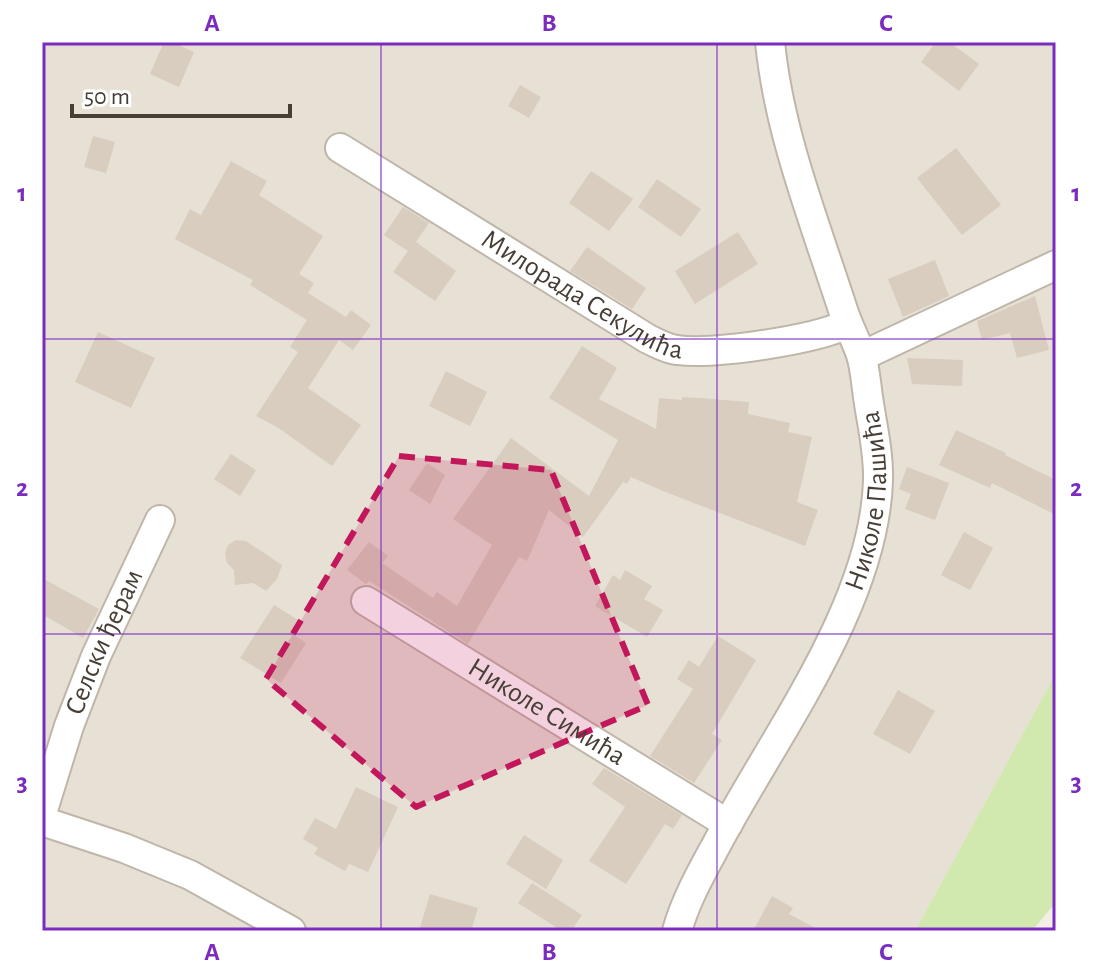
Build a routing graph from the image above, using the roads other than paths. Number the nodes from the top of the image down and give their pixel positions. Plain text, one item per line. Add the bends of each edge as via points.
1 (770, 42) edge
2 (340, 148) dead end
3 (1056, 265) edge
4 (847, 324) junction
5 (862, 356) junction
6 (160, 520) dead end
7 (366, 601) dead end
8 (42, 813) edge
9 (42, 821) edge
10 (728, 824) junction
11 (291, 931) edge
12 (677, 931) edge

1 - 4 street, Николе Пашића via 791,151
2 - 4 street, Милорада Секулића via 648,339 674,350 764,344 828,333
3 - 5 street
4 - 5 street, Николе Пашића
5 - 10 street, Николе Пашића via 878,461 870,537 836,633
6 - 8 street, Селски ђерам via 96,656
7 - 10 street, Николе Симића
9 - 11 street via 190,875
10 - 12 street, Николе Пашића via 687,900

